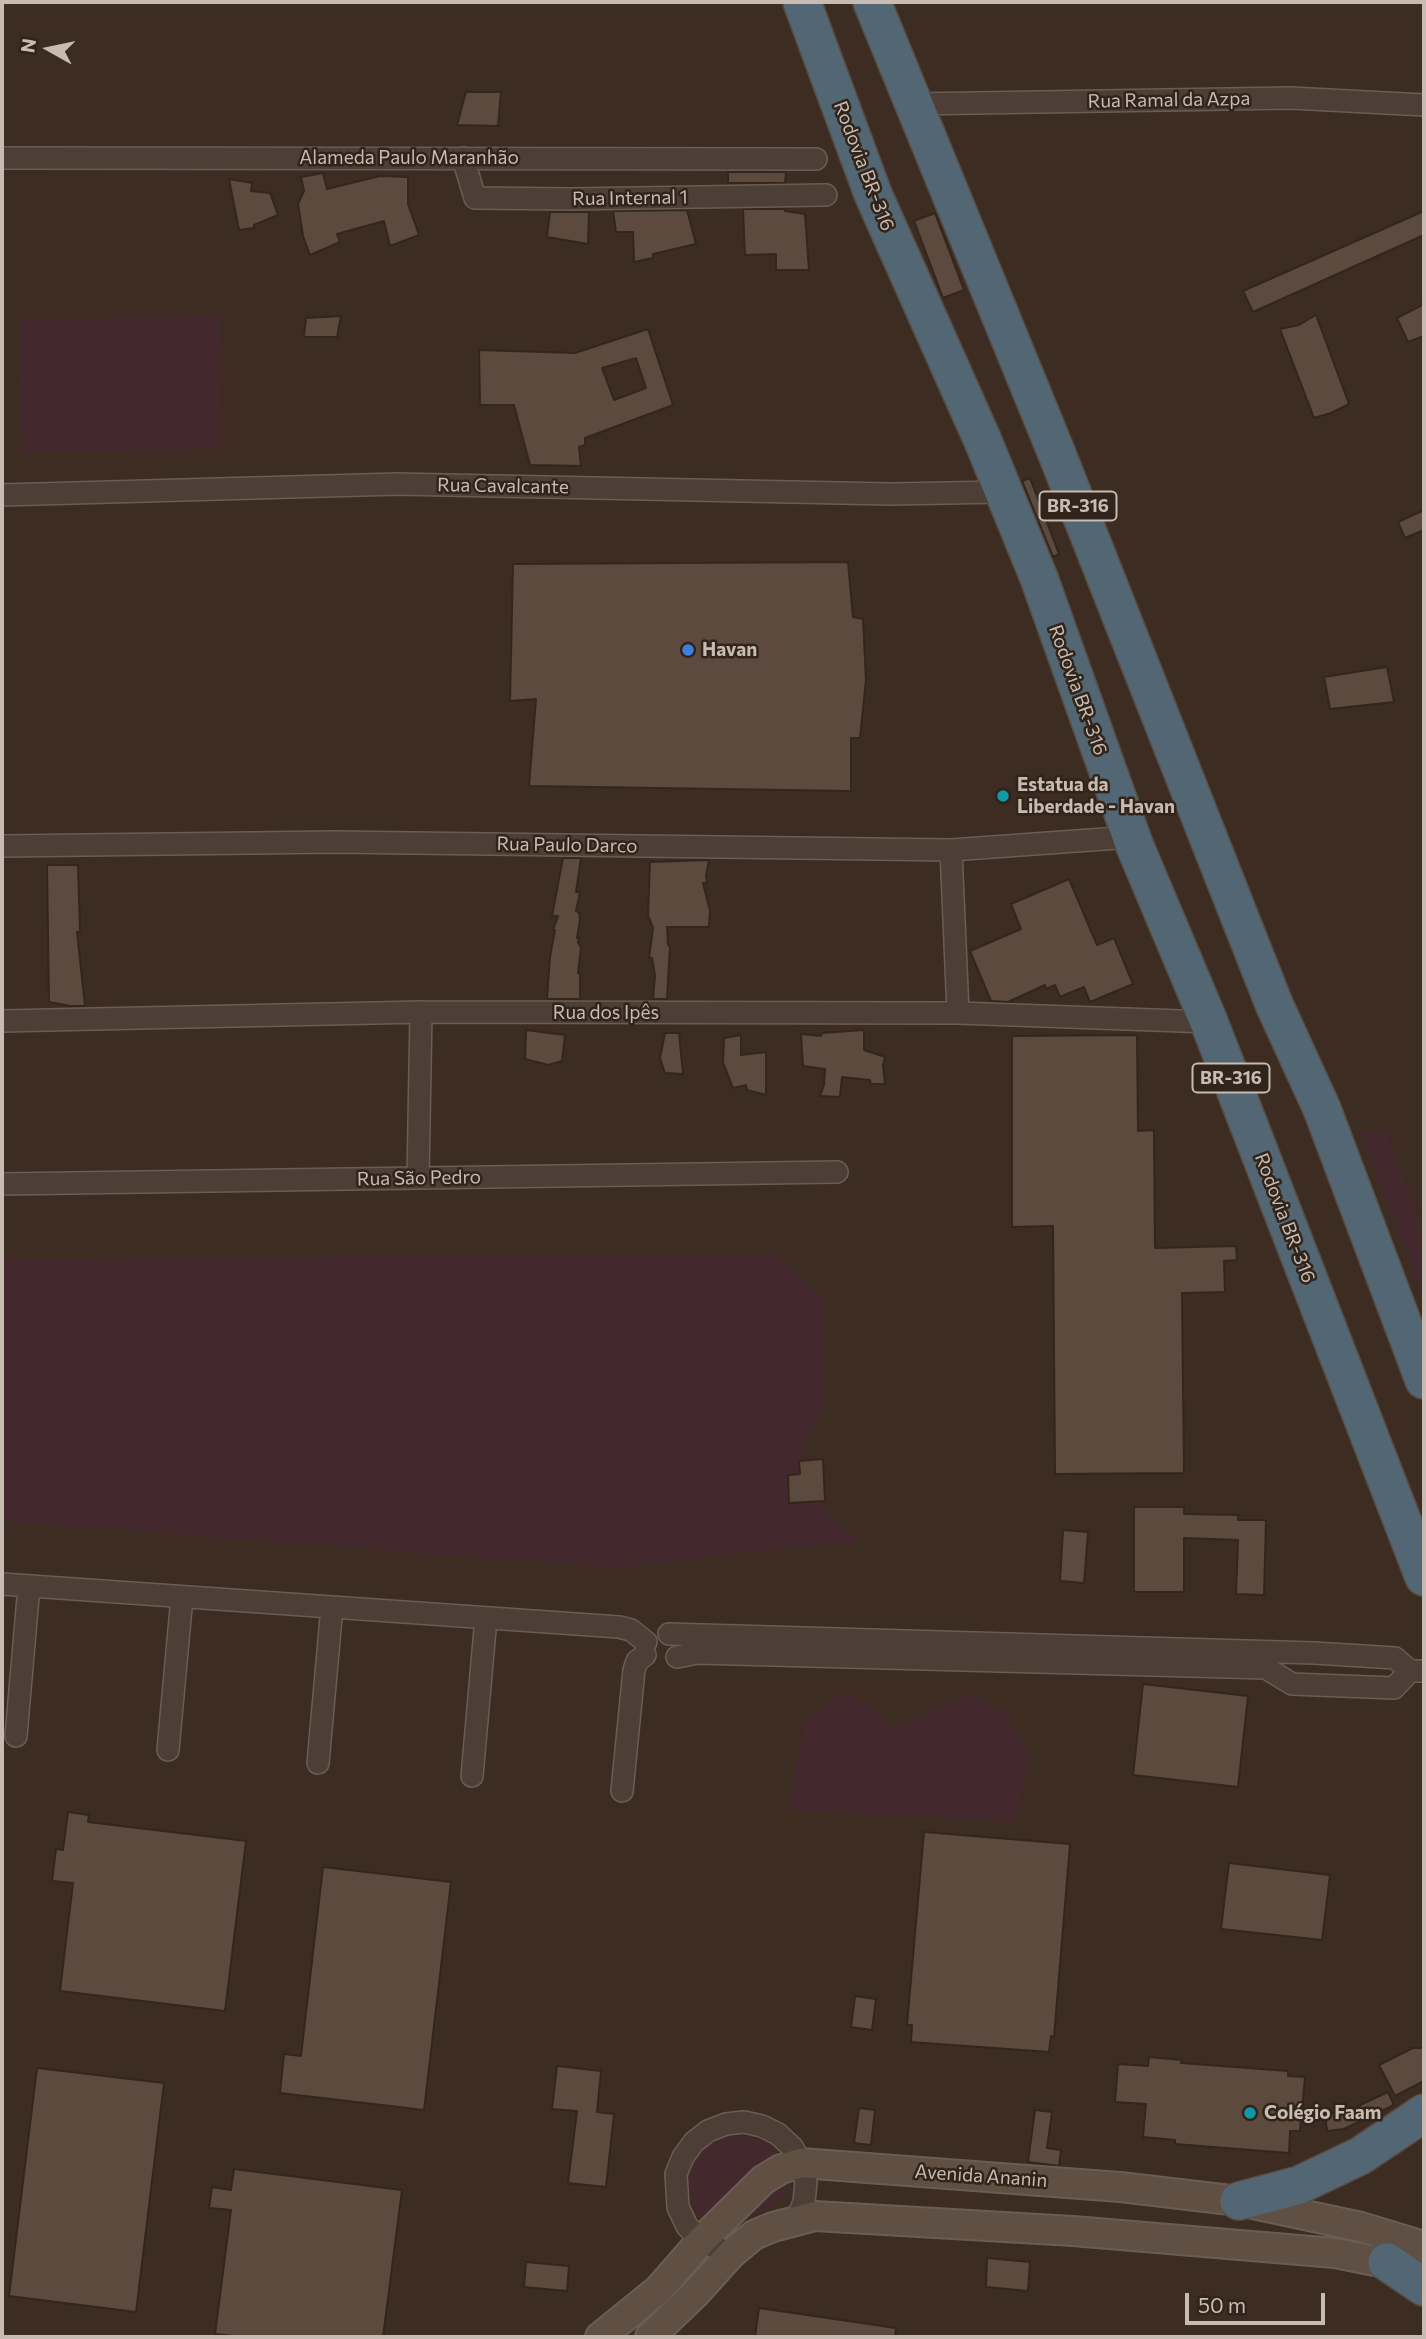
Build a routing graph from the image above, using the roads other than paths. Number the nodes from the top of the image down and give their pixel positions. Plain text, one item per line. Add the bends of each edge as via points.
1 (802, 2) edge
2 (872, 2) edge
3 (913, 104) junction
4 (1424, 104) edge
5 (2, 158) edge
6 (463, 158) junction
7 (816, 159) dead end
8 (826, 195) dead end
9 (1004, 492) junction
10 (2, 495) edge
11 (1132, 837) junction
12 (2, 846) edge
13 (951, 850) junction
14 (421, 1012) junction
15 (958, 1013) junction
16 (2, 1021) edge
17 (1209, 1023) junction
18 (837, 1172) dead end
19 (418, 1178) junction
20 (2, 1184) edge
21 (1424, 1381) edge
22 (1424, 1577) edge
23 (2, 1584) edge
24 (29, 1586) junction
25 (182, 1597) junction
26 (332, 1607) junction
27 (486, 1618) junction
28 (669, 1634) junction
29 (645, 1648) junction
30 (1357, 1656) junction
31 (677, 1657) junction
32 (1267, 1660) junction
33 (1417, 1671) edge
34 (1355, 1687) junction
35 (16, 1737) dead end
36 (168, 1750) dead end
37 (318, 1763) dead end
38 (472, 1776) dead end
39 (622, 1791) dead end
40 (1424, 2113) edge
41 (801, 2163) junction
42 (1239, 2201) junction
43 (797, 2219) junction
44 (701, 2241) junction
45 (1424, 2246) edge
46 (731, 2254) junction
47 (1387, 2262) junction
48 (1424, 2273) edge
49 (1424, 2287) edge
50 (600, 2337) edge
51 (650, 2337) edge

1 - 9 highway, Rodovia BR-316 / BR-316 via 873,194
2 - 3 highway, BR-316
3 - 4 street, Rua Ramal da Azpa via 1291,98
3 - 21 highway, BR-316 via 1274,1004 1322,1109
5 - 6 street, Alameda Paulo Maranhão
6 - 7 street, Alameda Paulo Maranhão
6 - 8 street, Rua Internal 1 via 475,198
9 - 10 street, Rua Cavalcante via 877,494 398,484
9 - 11 highway, Rodovia BR-316 / BR-316
11 - 13 street, Rua Paulo Darco
11 - 17 highway, Rodovia BR-316 / BR-316
12 - 13 street, Rua Paulo Darco via 335,842
13 - 15 street
14 - 15 street, Rua dos Ipês
14 - 16 street, Rua dos Ipês
14 - 19 street
15 - 17 street, Rua dos Ipês
17 - 22 highway, Rodovia BR-316 / BR-316
18 - 19 street, Rua São Pedro
19 - 20 street, Rua São Pedro
23 - 24 street
24 - 25 street
24 - 35 street
25 - 26 street
25 - 36 street
26 - 27 street
26 - 37 street
27 - 29 street via 619,1627 631,1630
27 - 38 street
28 - 29 street via 656,1633
28 - 31 street via 678,1644
28 - 32 street
29 - 31 street via 649,1661 660,1666
29 - 39 street via 634,1670
30 - 32 street
30 - 33 street via 1395,1658
30 - 34 street
31 - 32 street via 697,1653
32 - 34 street via 1292,1684
33 - 34 street via 1394,1688
40 - 42 highway via 1360,2156 1299,2185
41 - 42 main road, Avenida Ananin via 1120,2187
41 - 43 street via 806,2182
41 - 44 main road, Avenida Ananin via 764,2180
41 - 44 street via 785,2140 762,2126 744,2122 708,2131 683,2157 675,2186 678,2207
42 - 45 main road, Avenida Ananin via 1361,2227
43 - 46 main road via 754,2235
43 - 47 main road via 832,2216 1059,2230 1335,2253
44 - 46 street
44 - 50 main road, Avenida Ananin via 657,2290
46 - 51 main road
47 - 48 main road
47 - 49 highway

